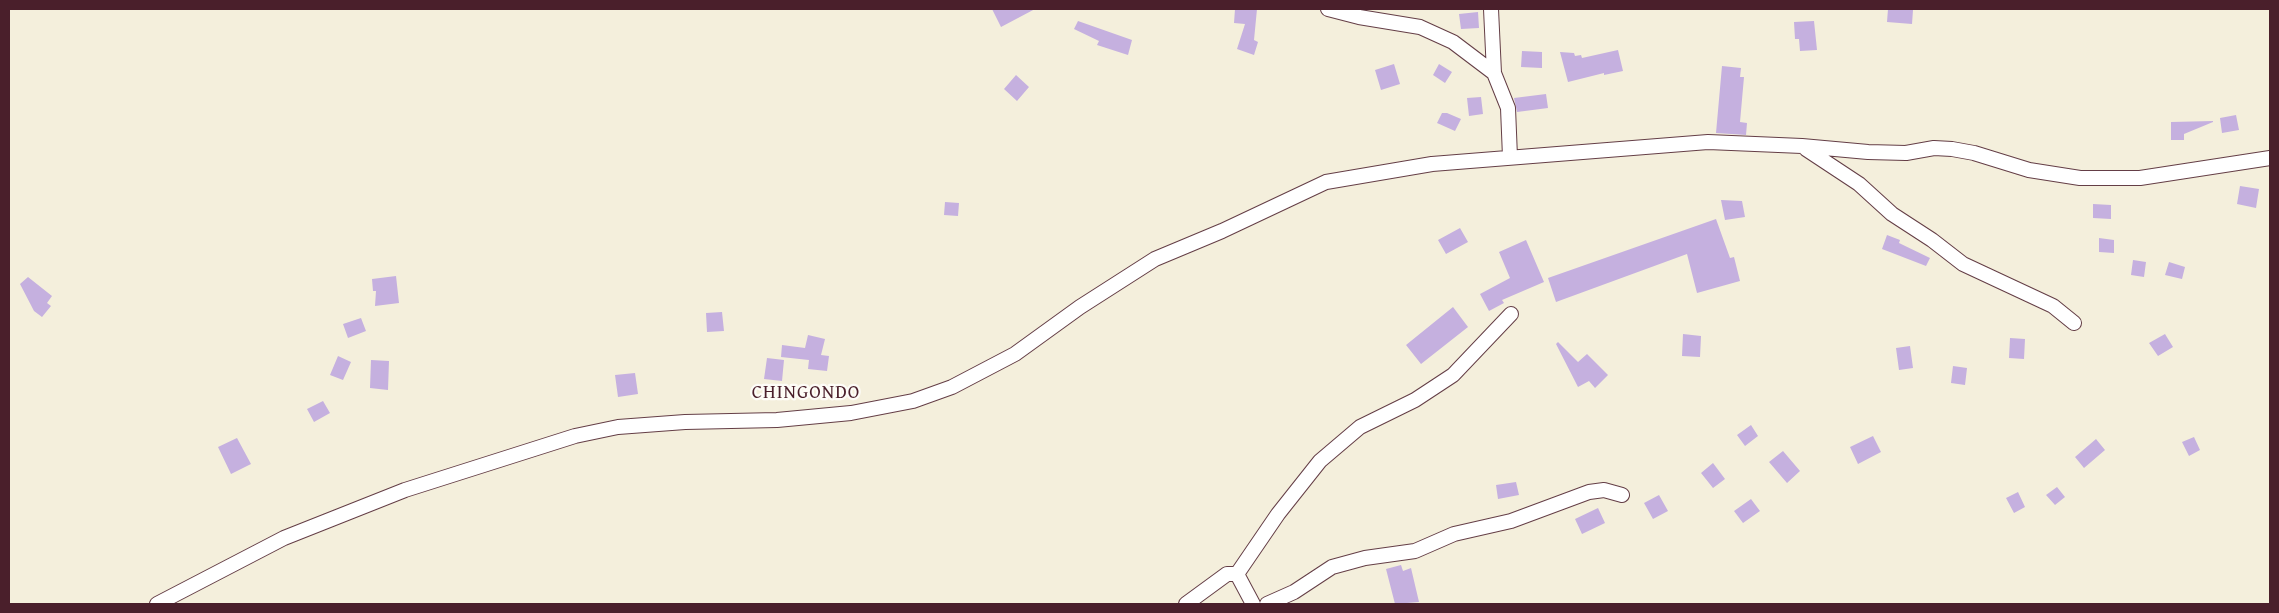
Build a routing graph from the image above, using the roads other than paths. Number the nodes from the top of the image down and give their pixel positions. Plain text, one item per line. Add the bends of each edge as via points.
1 (1328, 9) edge
2 (1491, 9) edge
3 (1494, 72) junction
4 (1802, 146) junction
5 (1510, 157) junction
6 (2270, 158) edge
7 (1511, 314) dead end
8 (2074, 323) dead end
9 (1622, 495) dead end
10 (1237, 574) junction
11 (157, 604) edge
12 (1186, 604) edge
13 (1253, 604) edge
14 (1267, 604) edge

1 - 3 street via 1420,27 1453,42
2 - 3 street
3 - 5 street via 1508,108
4 - 5 street via 1708,142
4 - 6 street via 1868,152 1952,149 1974,152 2029,170 2080,178 2140,178
4 - 8 street via 1859,184 1892,214 1963,264 2052,306
5 - 11 street via 1432,164 1326,182 1155,259 1015,354 952,387 913,401 851,414 777,420 675,422 618,427 575,436 405,490 292,534
7 - 10 street via 1453,375 1415,400 1360,427 1320,461
9 - 14 street via 1604,490 1589,492 1511,521 1454,534 1415,550 1332,567 1294,592
10 - 12 street via 1227,574
10 - 13 street

